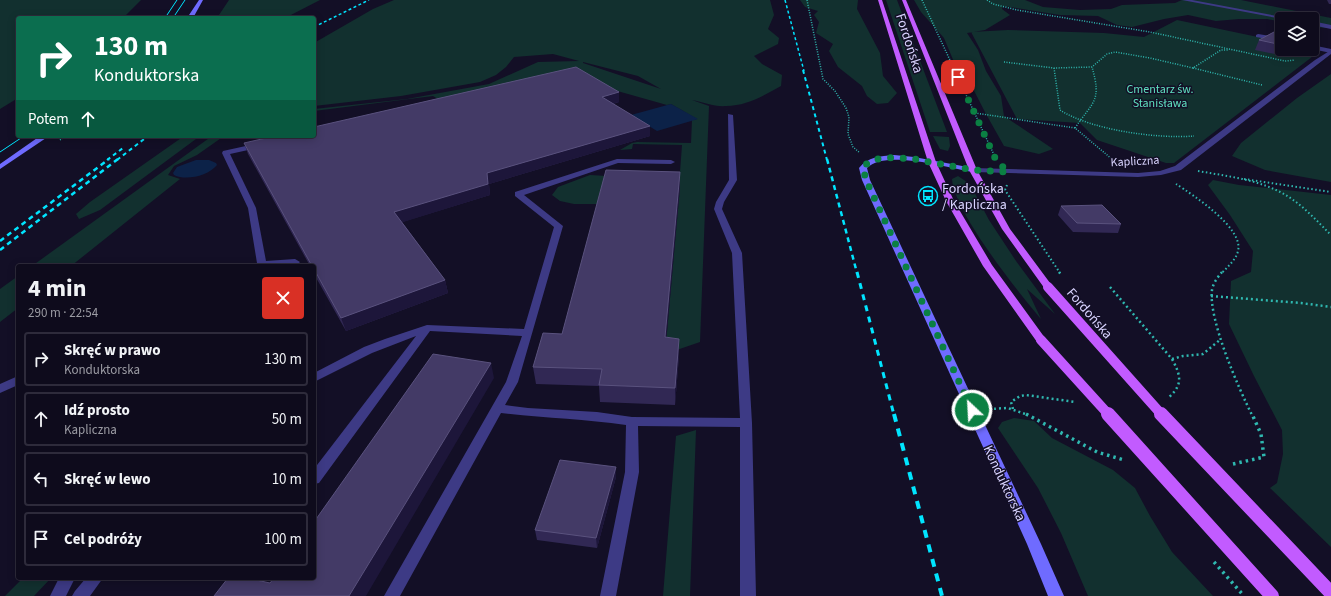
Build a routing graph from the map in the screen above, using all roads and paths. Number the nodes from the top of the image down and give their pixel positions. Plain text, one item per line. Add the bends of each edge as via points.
1 (201, 0) edge
2 (807, 0) edge
3 (880, 0) edge
4 (904, 0) edge
5 (922, 0) edge
6 (987, 0) edge
7 (1184, 0) edge
8 (191, 16) edge
9 (1275, 16) edge
10 (1319, 24) edge
11 (1331, 27) edge
12 (1267, 30) dead end
13 (1275, 39) edge
14 (1319, 48) edge
15 (1235, 50) junction
16 (1331, 51) edge
17 (1301, 59) junction
18 (1317, 61) junction
19 (1004, 62) dead end
20 (1295, 63) dead end
21 (1092, 67) junction
22 (1054, 68) junction
23 (1193, 68) junction
24 (1257, 90) dead end
25 (975, 113) junction
26 (730, 115) dead end
27 (1080, 119) junction
28 (1075, 128) junction
29 (1195, 136) dead end
30 (42, 138) edge
31 (270, 143) edge
32 (872, 161) junction
33 (671, 162) dead end
34 (932, 162) junction
35 (0, 167) edge
36 (1178, 168) junction
37 (973, 170) junction
38 (1008, 172) junction
39 (1161, 173) junction
40 (1132, 175) junction
41 (1232, 178) junction
42 (1331, 192) edge
43 (1331, 235) edge
44 (295, 262) dead end
45 (261, 264) edge
46 (272, 264) edge
47 (1066, 281) dead end
48 (1211, 296) junction
49 (1331, 307) edge
50 (427, 328) junction
51 (528, 333) junction
52 (1221, 339) junction
53 (1172, 359) dead end
54 (316, 377) edge
55 (16, 381) edge
56 (0, 389) edge
57 (498, 408) junction
58 (972, 410) junction
59 (632, 421) junction
60 (746, 423) junction
61 (1126, 460) dead end
62 (1232, 465) dead end
63 (316, 476) edge
64 (66, 580) edge
65 (94, 580) edge
66 (1331, 593) edge
67 (58, 596) edge
68 (80, 596) edge
69 (392, 596) edge
70 (608, 596) edge
71 (748, 596) edge
72 (1056, 596) edge
73 (1272, 596) edge

1 - 8 street
2 - 32 path via 823,79 846,108 851,143 857,151
3 - 34 main road, Fordońska
4 - 37 main road, Fordońska
5 - 25 path
6 - 15 path via 1017,10 1150,32
7 - 9 street
10 - 11 street
12 - 13 street via 1258,36
14 - 16 street
15 - 17 path via 1285,61
15 - 23 path via 1221,50
16 - 18 street, Kapliczna
17 - 18 path
17 - 20 path
18 - 36 street, Kapliczna
19 - 22 path
21 - 22 path
21 - 23 path via 1108,53 1114,52
21 - 27 path via 1097,96 1094,105
22 - 27 path via 1060,110 1074,119
23 - 24 path via 1263,85
25 - 28 path
25 - 38 path via 996,160
26 - 60 street via 733,180 718,209 737,253
27 - 28 path
27 - 29 path via 1096,126 1120,130
28 - 40 path
30 - 35 street
31 - 45 street via 226,153 252,208
32 - 34 street via 904,158
32 - 58 street, Konduktorska via 863,168 866,180
33 - 51 street via 617,161 518,194 559,226
34 - 37 street
34 - 73 main road, Fordońska, bridge via 950,201 988,266 1041,340
36 - 39 street, Kapliczna
36 - 41 path
37 - 38 street, Kapliczna
37 - 66 main road, Fordońska, bridge via 1006,229 1048,287 1116,367 1256,518
38 - 40 street, Kapliczna
38 - 47 path via 1013,182 1005,190
39 - 40 street, Kapliczna
39 - 48 path via 1207,205 1231,229 1238,243 1238,252 1233,262 1220,273 1212,285
41 - 42 path
41 - 43 path via 1282,193
44 - 46 street
48 - 49 path
48 - 52 path
50 - 51 street
50 - 54 street via 395,338
50 - 63 street
51 - 57 street via 512,382
52 - 53 path via 1203,354
52 - 62 path via 1262,438 1264,457
55 - 56 street
57 - 59 street
57 - 69 street
58 - 61 path via 1013,409 1100,453
58 - 72 street, Konduktorska
59 - 60 street
59 - 70 street via 632,472
60 - 71 street
64 - 67 street
65 - 68 street

